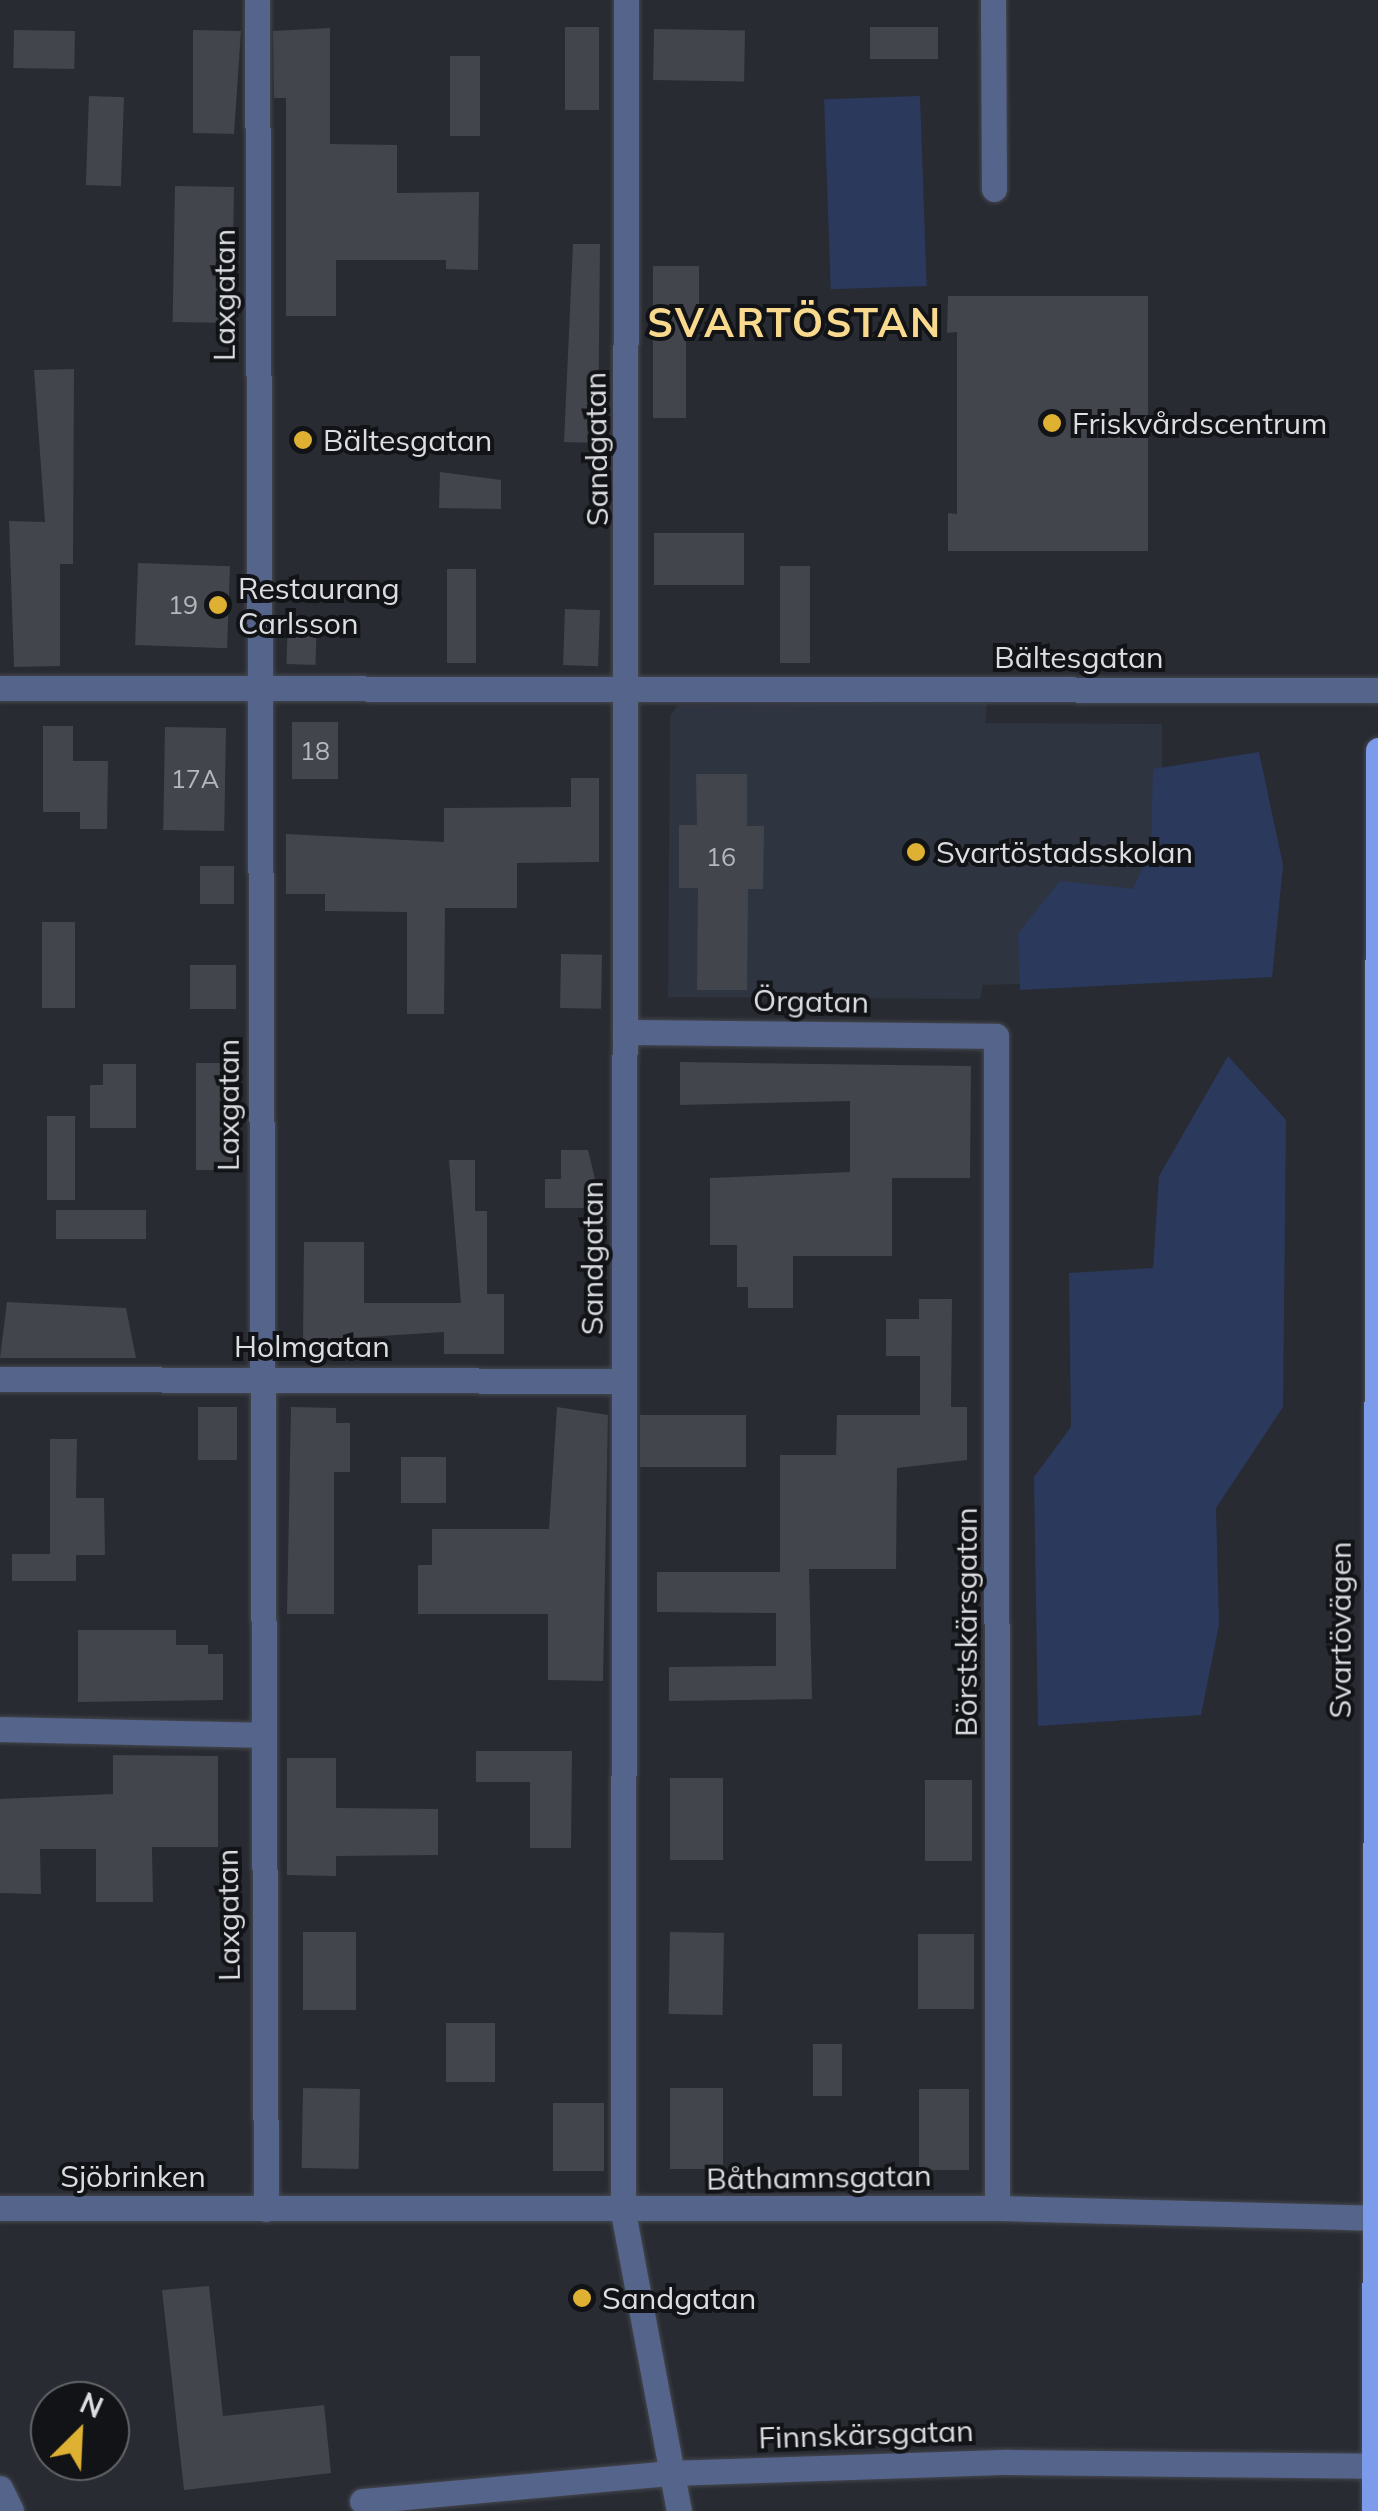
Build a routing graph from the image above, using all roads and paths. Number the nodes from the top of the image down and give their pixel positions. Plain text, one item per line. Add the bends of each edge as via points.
1 (257, 0) edge
2 (626, 0) edge
3 (993, 0) edge
4 (994, 190) dead end
5 (0, 688) edge
6 (258, 689) junction
7 (631, 690) junction
8 (1378, 690) edge
9 (1378, 750) edge
10 (625, 1032) junction
11 (996, 1036) joint
12 (0, 1378) edge
13 (259, 1379) junction
14 (624, 1381) junction
15 (0, 1730) edge
16 (257, 1734) junction
17 (0, 2208) edge
18 (998, 2208) junction
19 (266, 2210) junction
20 (622, 2212) junction
21 (1373, 2218) junction
22 (1374, 2466) junction
23 (670, 2473) junction
24 (0, 2488) edge
25 (362, 2501) dead end
26 (11, 2511) edge
27 (679, 2511) edge
28 (1374, 2511) edge

1 - 6 street, Laxgatan
2 - 7 street, Sandgatan
3 - 4 street
5 - 6 street, Bältesgatan
6 - 7 street, Bältesgatan
6 - 13 street, Laxgatan
7 - 8 street, Bältesgatan
7 - 10 street, Sandgatan
9 - 21 main road, Svartövägen
10 - 11 street, Örgatan
10 - 14 street, Sandgatan
11 - 18 street, Börstskärsgatan
12 - 13 street, Holmgatan
13 - 14 street, Holmgatan
13 - 16 street, Laxgatan
14 - 20 street, Sandgatan
15 - 16 street
16 - 19 street, Laxgatan
17 - 19 street, Sjöbrinken
18 - 20 street, Båthamnsgatan
18 - 21 street, Båthamnsgatan
19 - 20 street, Båthamnsgatan
20 - 23 street, Sandgatan
21 - 22 main road, Svartövägen
22 - 23 street, Finnskärsgatan via 1009,2462
22 - 28 main road, Svartövägen
23 - 25 street, Finnskärsgatan
23 - 27 street, Sandgatan
24 - 26 street

